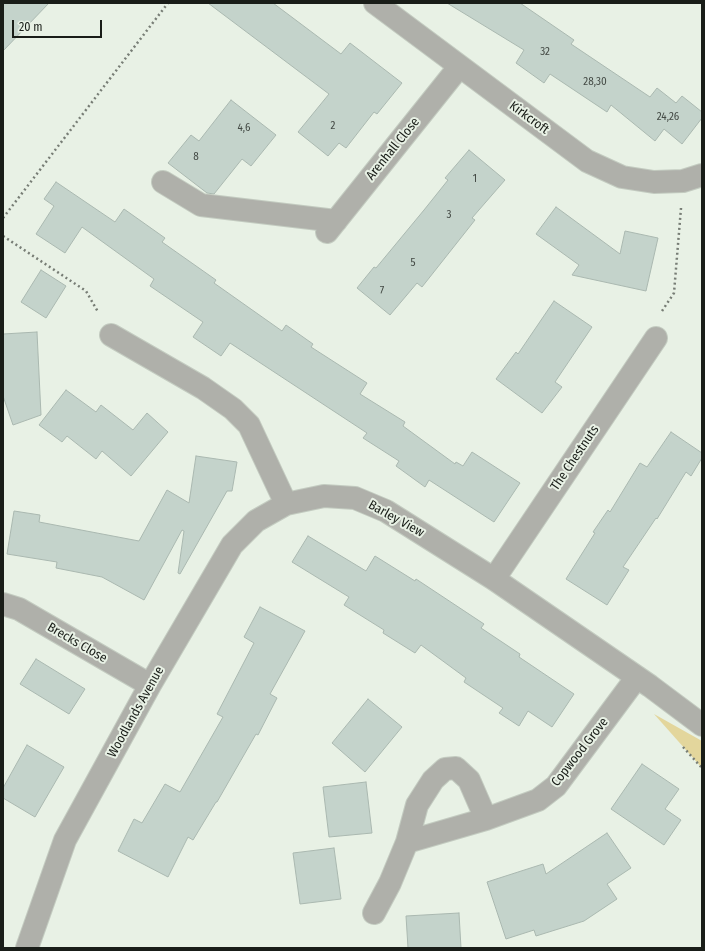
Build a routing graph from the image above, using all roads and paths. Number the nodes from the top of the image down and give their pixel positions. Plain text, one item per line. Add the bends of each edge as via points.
1 (168, 3) edge
2 (375, 3) edge
3 (459, 67) junction
4 (692, 178) edge
5 (163, 182) dead end
6 (3, 218) edge
7 (3, 236) edge
8 (110, 335) joint
9 (656, 338) joint
10 (286, 504) junction
11 (494, 579) junction
12 (3, 604) edge
13 (637, 677) junction
14 (150, 685) junction
15 (702, 725) edge
16 (486, 819) junction
17 (407, 842) junction
18 (374, 913) dead end
19 (27, 948) edge

1 - 6 path
2 - 3 street, Kirkcroft
3 - 4 street, Kirkcroft via 587,161 622,177 654,182
3 - 5 street, Arenhall Close via 331,227 201,205
4 - 9 path via 674,293 655,322
7 - 8 path via 86,292
8 - 10 street via 204,388 249,425
9 - 11 street, The Chestnuts
10 - 11 street, Barley View via 324,496 355,498 386,511
10 - 14 street, Woodlands Avenue via 256,521 232,545
11 - 13 street, Barley View
12 - 14 street, Brecks Close via 19,609
13 - 15 street, Barley View
13 - 16 street, Copwood Grove via 556,786 538,800
14 - 19 street, Woodlands Avenue via 65,840
16 - 17 street, Copwood Grove
16 - 17 street via 469,780 456,768 445,769 433,780 417,805
17 - 18 street

